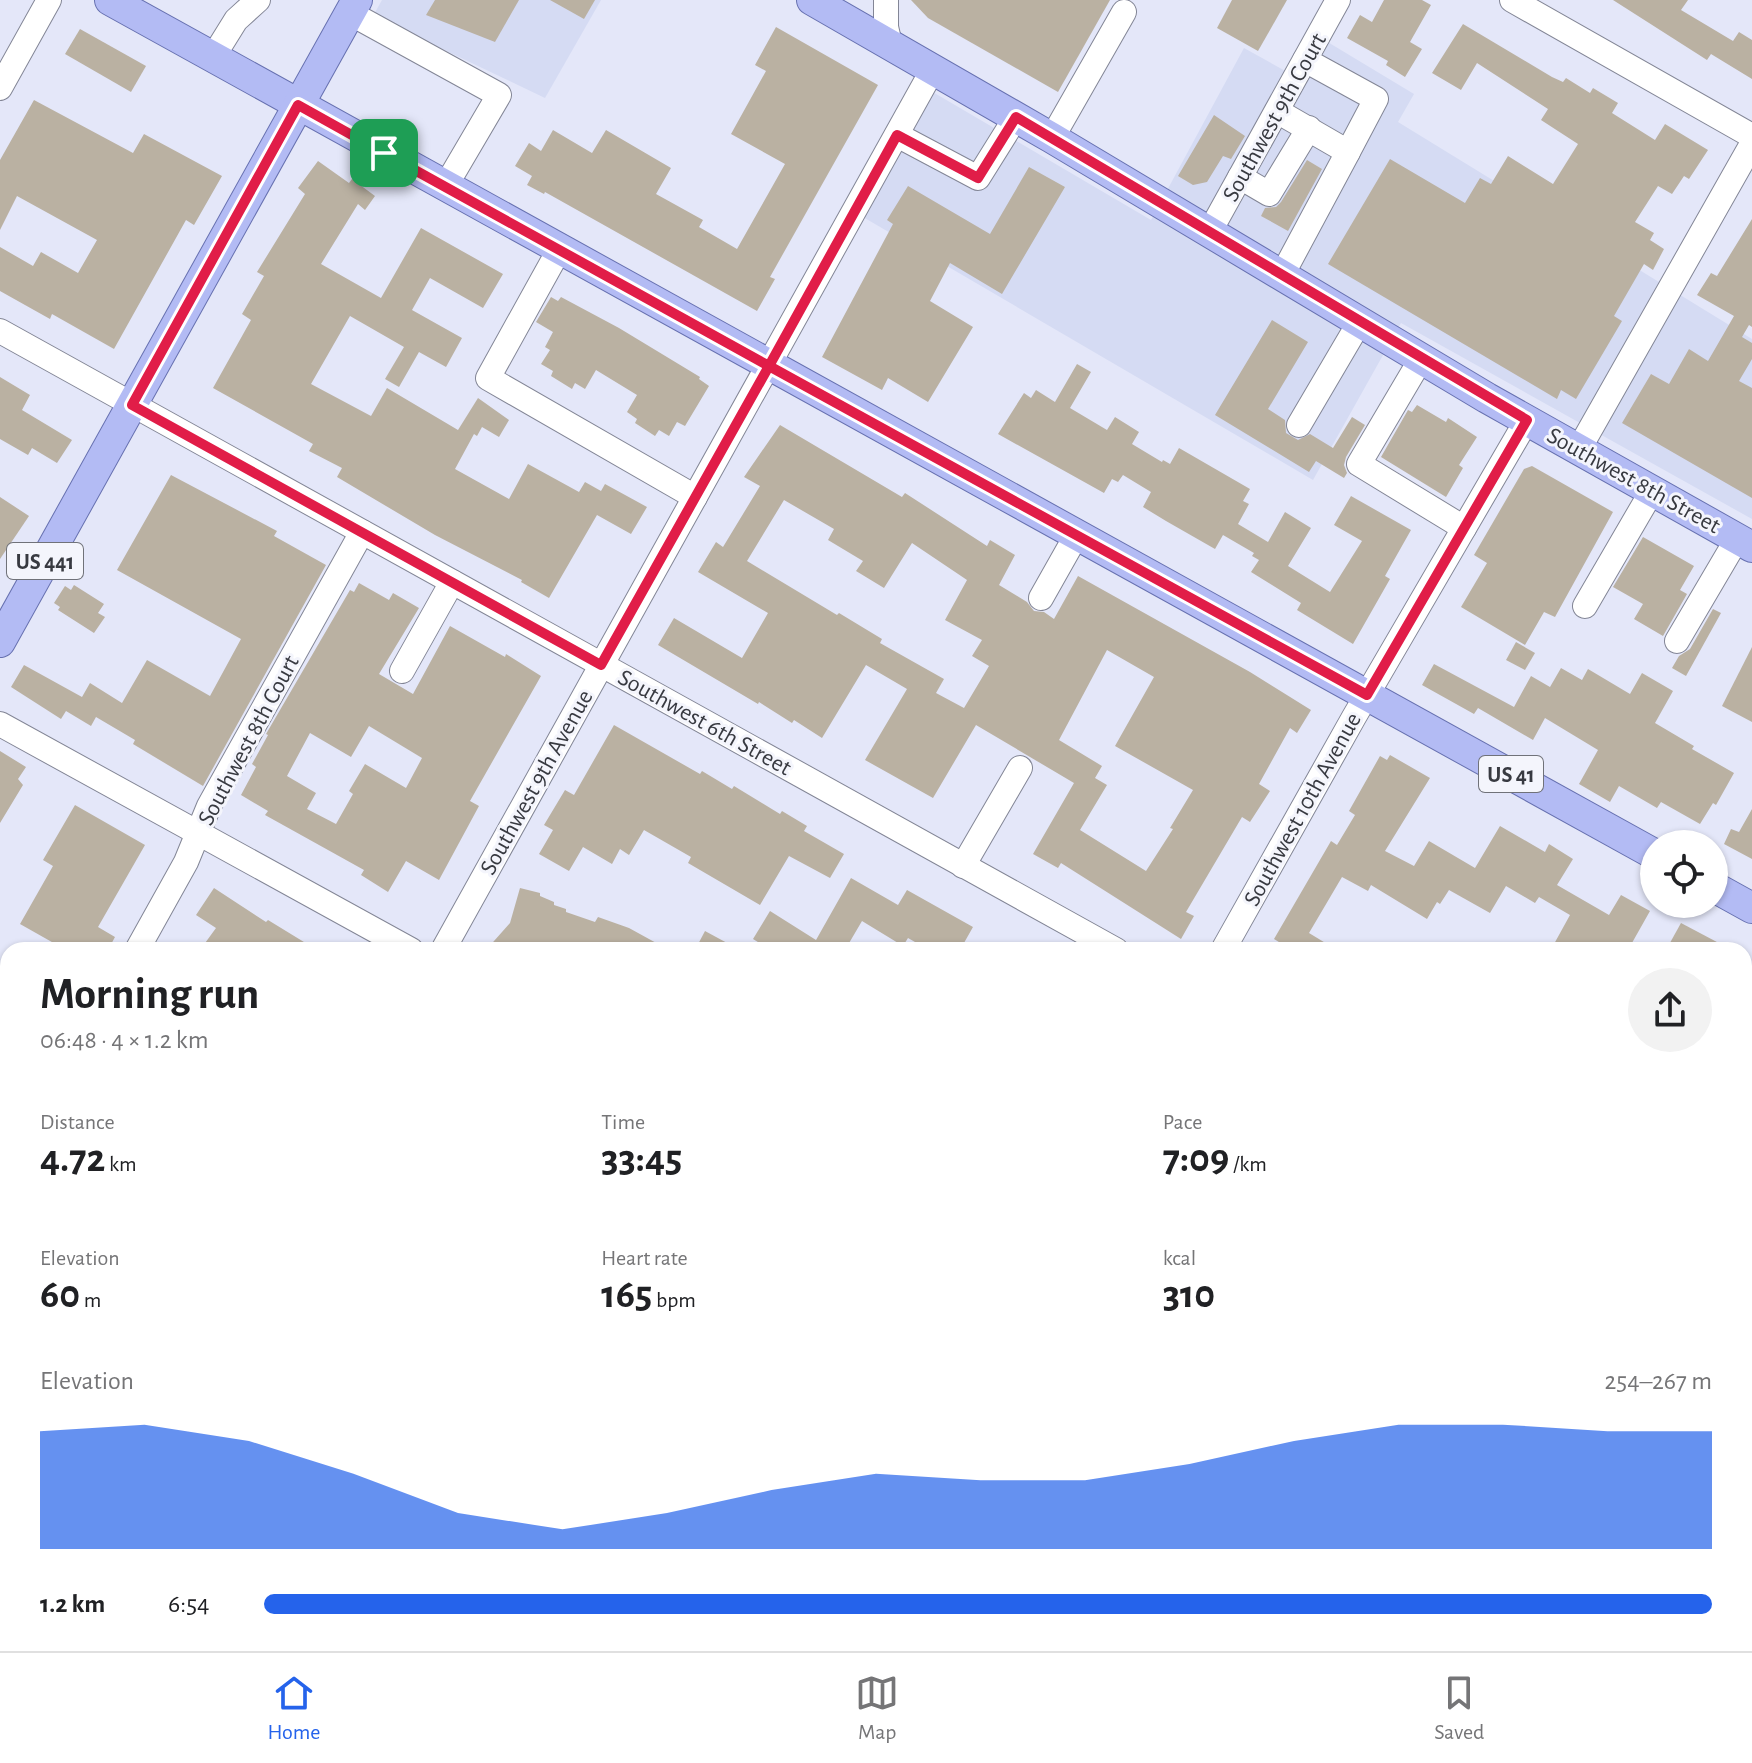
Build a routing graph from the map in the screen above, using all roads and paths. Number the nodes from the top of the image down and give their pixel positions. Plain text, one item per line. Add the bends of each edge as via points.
1 (49, 0) edge
2 (110, 0) edge
3 (258, 0) edge
4 (812, 0) edge
5 (886, 0) edge
6 (1338, 0) edge
7 (1512, 0) edge
8 (354, 6) edge
9 (1124, 12) dead end
10 (890, 44) junction
11 (213, 57) junction
12 (1305, 60) junction
13 (933, 69) junction
14 (0, 88) edge
15 (298, 105) junction
16 (1277, 111) junction
17 (1016, 117) junction
18 (1309, 128) junction
19 (897, 135) junction
20 (1752, 136) edge
21 (1052, 138) junction
22 (1752, 144) edge
23 (1348, 152) junction
24 (1240, 177) junction
25 (445, 187) junction
26 (1209, 233) junction
27 (559, 250) junction
28 (1281, 277) junction
29 (1359, 323) junction
30 (0, 331) edge
31 (1421, 359) junction
32 (769, 366) junction
33 (132, 405) junction
34 (1527, 420) junction
35 (1299, 425) dead end
36 (1579, 449) junction
37 (1652, 491) junction
38 (695, 497) junction
39 (1464, 528) junction
40 (362, 532) junction
41 (1076, 536) junction
42 (1745, 543) edge
43 (452, 582) junction
44 (1041, 598) dead end
45 (1585, 606) dead end
46 (1677, 641) dead end
47 (0, 642) edge
48 (601, 665) junction
49 (402, 671) dead end
50 (1367, 695) junction
51 (0, 724) edge
52 (1020, 768) dead end
53 (199, 832) junction
54 (1640, 846) edge
55 (963, 866) junction
56 (1728, 895) edge
57 (1752, 908) edge
58 (141, 942) edge
59 (397, 942) edge
60 (447, 942) edge
61 (1101, 942) edge
62 (1228, 942) edge

1 - 14 street
2 - 11 main road, US 41
3 - 11 street via 236,20
4 - 10 main road, Southwest 8th Street
5 - 10 street
6 - 12 street, Southwest 9th Court
7 - 20 street
8 - 15 main road, US 441
8 - 25 street via 499,95
9 - 21 street
10 - 13 main road, Southwest 8th Street
11 - 15 main road, US 41
12 - 16 street, Southwest 9th Court
12 - 23 street via 1376,99
13 - 17 main road, Southwest 8th Street
13 - 19 street, Southwest 9th Avenue
15 - 25 main road, US 41
15 - 33 main road, US 441
16 - 18 street
16 - 24 street, Southwest 9th Court
17 - 19 street via 978,178
17 - 21 main road, Southwest 8th Street
18 - 23 street
18 - 24 street via 1269,194
19 - 32 street, Southwest 9th Avenue
21 - 26 main road, Southwest 8th Street
22 - 36 street
23 - 28 street
24 - 26 street, Southwest 9th Court
25 - 27 main road, US 41
26 - 28 main road, Southwest 8th Street
27 - 32 main road, US 41
27 - 38 street via 488,378
28 - 29 main road, Southwest 8th Street
29 - 31 main road, Southwest 8th Street
29 - 35 street
30 - 33 street, Southwest 6th Street
31 - 34 main road, Southwest 8th Street
31 - 39 street via 1359,464
32 - 38 street, Southwest 9th Avenue
32 - 41 main road, US 41
33 - 40 street, Southwest 6th Street
33 - 47 main road, US 441
34 - 36 main road, Southwest 8th Street
34 - 39 street, Southwest 10th Avenue
36 - 37 main road, Southwest 8th Street
37 - 42 main road, Southwest 8th Street
37 - 45 street
38 - 48 street, Southwest 9th Avenue
39 - 50 street, Southwest 10th Avenue
40 - 43 street, Southwest 6th Street
40 - 53 street, Southwest 8th Court
41 - 44 street
41 - 50 main road, US 41
42 - 46 street
43 - 48 street, Southwest 6th Street
43 - 49 street
48 - 55 street, Southwest 6th Street
48 - 60 street, Southwest 9th Avenue
50 - 54 main road, US 41
50 - 62 street, Southwest 10th Avenue
51 - 53 street
52 - 55 street
53 - 58 street, Southwest 8th Court
53 - 59 street
55 - 61 street, Southwest 6th Street
56 - 57 main road

